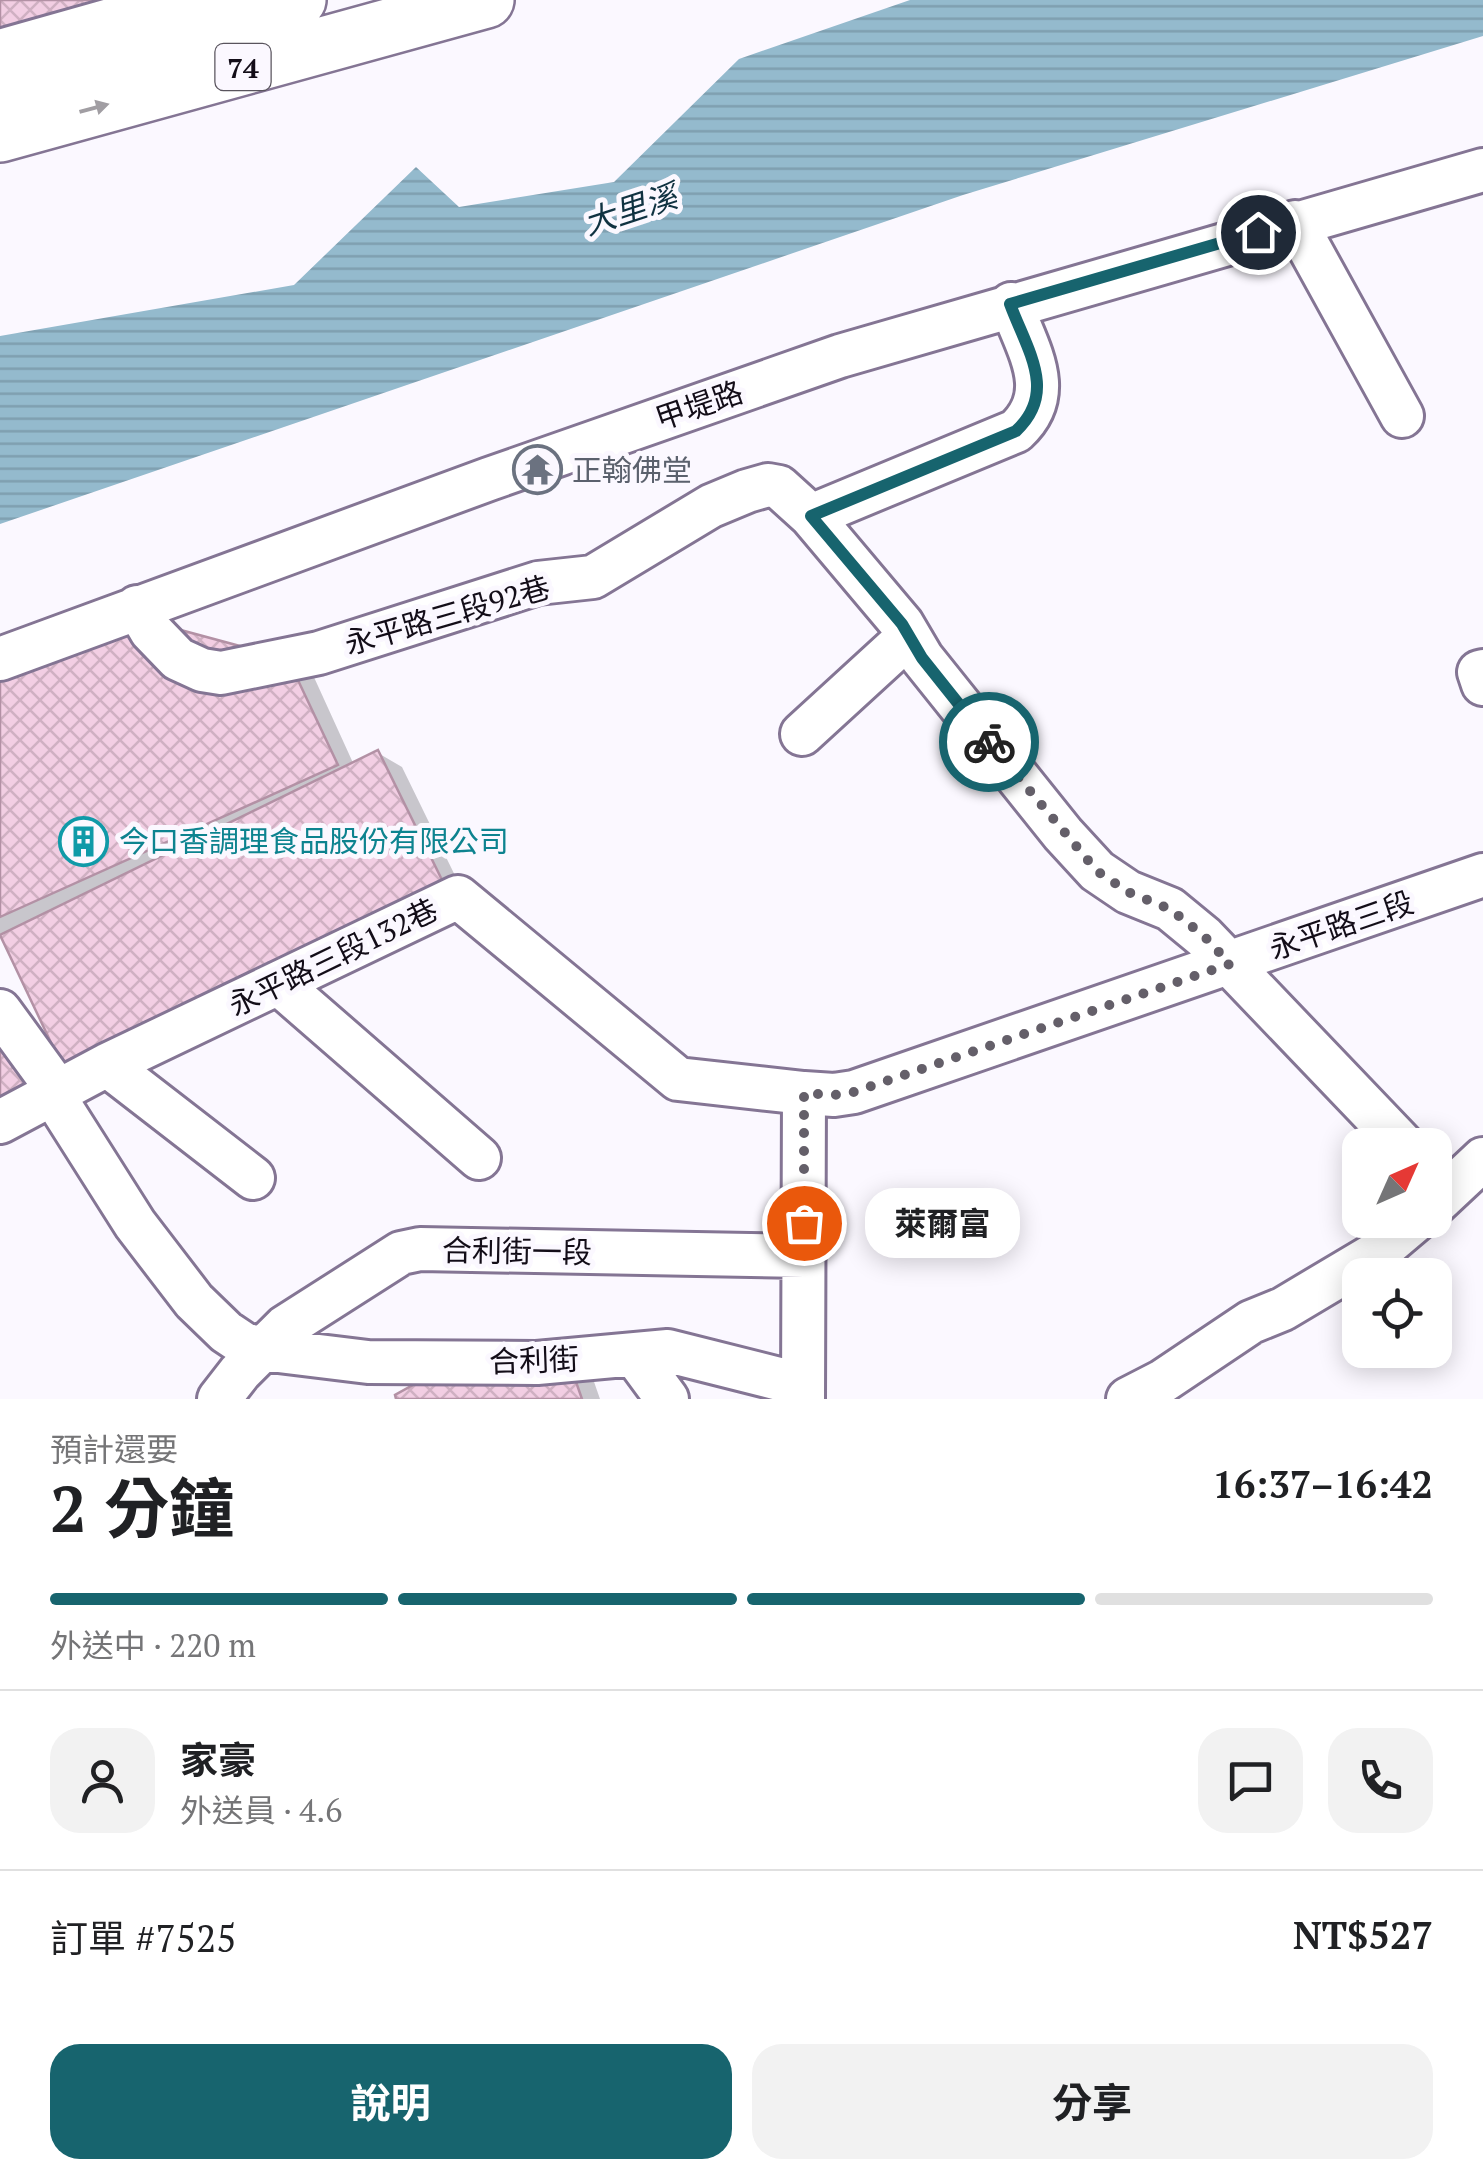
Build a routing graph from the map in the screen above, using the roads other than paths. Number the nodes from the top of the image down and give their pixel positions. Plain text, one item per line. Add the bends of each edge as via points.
1 (181, 0) edge
2 (298, 0) edge
3 (486, 0) edge
4 (0, 51) edge
5 (0, 82) edge
6 (0, 134) edge
7 (1483, 170) edge
8 (1296, 222) junction
9 (1010, 304) junction
10 (1402, 416) dead end
11 (811, 516) junction
12 (138, 607) junction
13 (909, 636) junction
14 (0, 659) edge
15 (1483, 671) edge
16 (1483, 684) edge
17 (802, 734) dead end
18 (1483, 875) edge
19 (1230, 964) junction
20 (278, 984) junction
21 (0, 1011) edge
22 (107, 1066) junction
23 (55, 1092) junction
24 (804, 1093) junction
25 (0, 1122) edge
26 (1387, 1128) edge
27 (478, 1158) dead end
28 (1483, 1159) edge
29 (253, 1178) dead end
30 (1452, 1183) edge
31 (1395, 1238) edge
32 (804, 1256) junction
33 (262, 1350) junction
34 (634, 1354) junction
35 (803, 1392) edge
36 (219, 1399) edge
37 (667, 1399) edge
38 (1128, 1399) edge

1 - 4 street
2 - 5 highway, 74
6 -> 3 highway, 74
7 - 8 street, 甲堤路
8 - 9 street, 甲堤路
8 - 10 street
9 - 11 street via 1037,376 1032,416 1016,431
9 - 12 street, 甲堤路 via 840,356
11 - 12 street, 永平路三段92巷 via 788,492 768,485 711,506 592,577 538,583 319,652 220,673 178,658
11 - 13 street, 永平路三段92巷
12 - 14 street, 甲堤路
13 - 17 street
13 - 19 street, 永平路三段92巷 via 1097,871 1170,909
15 - 16 street
18 - 19 street, 永平路三段
19 - 24 street, 永平路三段 via 854,1092
19 - 26 street, 永平路三段92巷
20 - 22 street, 永平路三段132巷
20 - 24 street, 永平路三段132巷 via 458,897 678,1079
20 - 27 street
21 - 23 street, 合利街
22 - 23 street, 永平路三段132巷
22 - 29 street
23 - 25 street, 永平路三段132巷
23 - 33 street, 合利街 via 135,1224 194,1302 226,1332
24 - 32 street
28 - 30 street
31 - 38 street
32 - 33 street, 合利街一段 via 420,1249 401,1254 285,1328
32 - 35 street
33 - 34 street, 合利街 via 368,1362 537,1363
33 - 36 street
34 - 35 street, 合利街 via 668,1351
34 - 37 street

